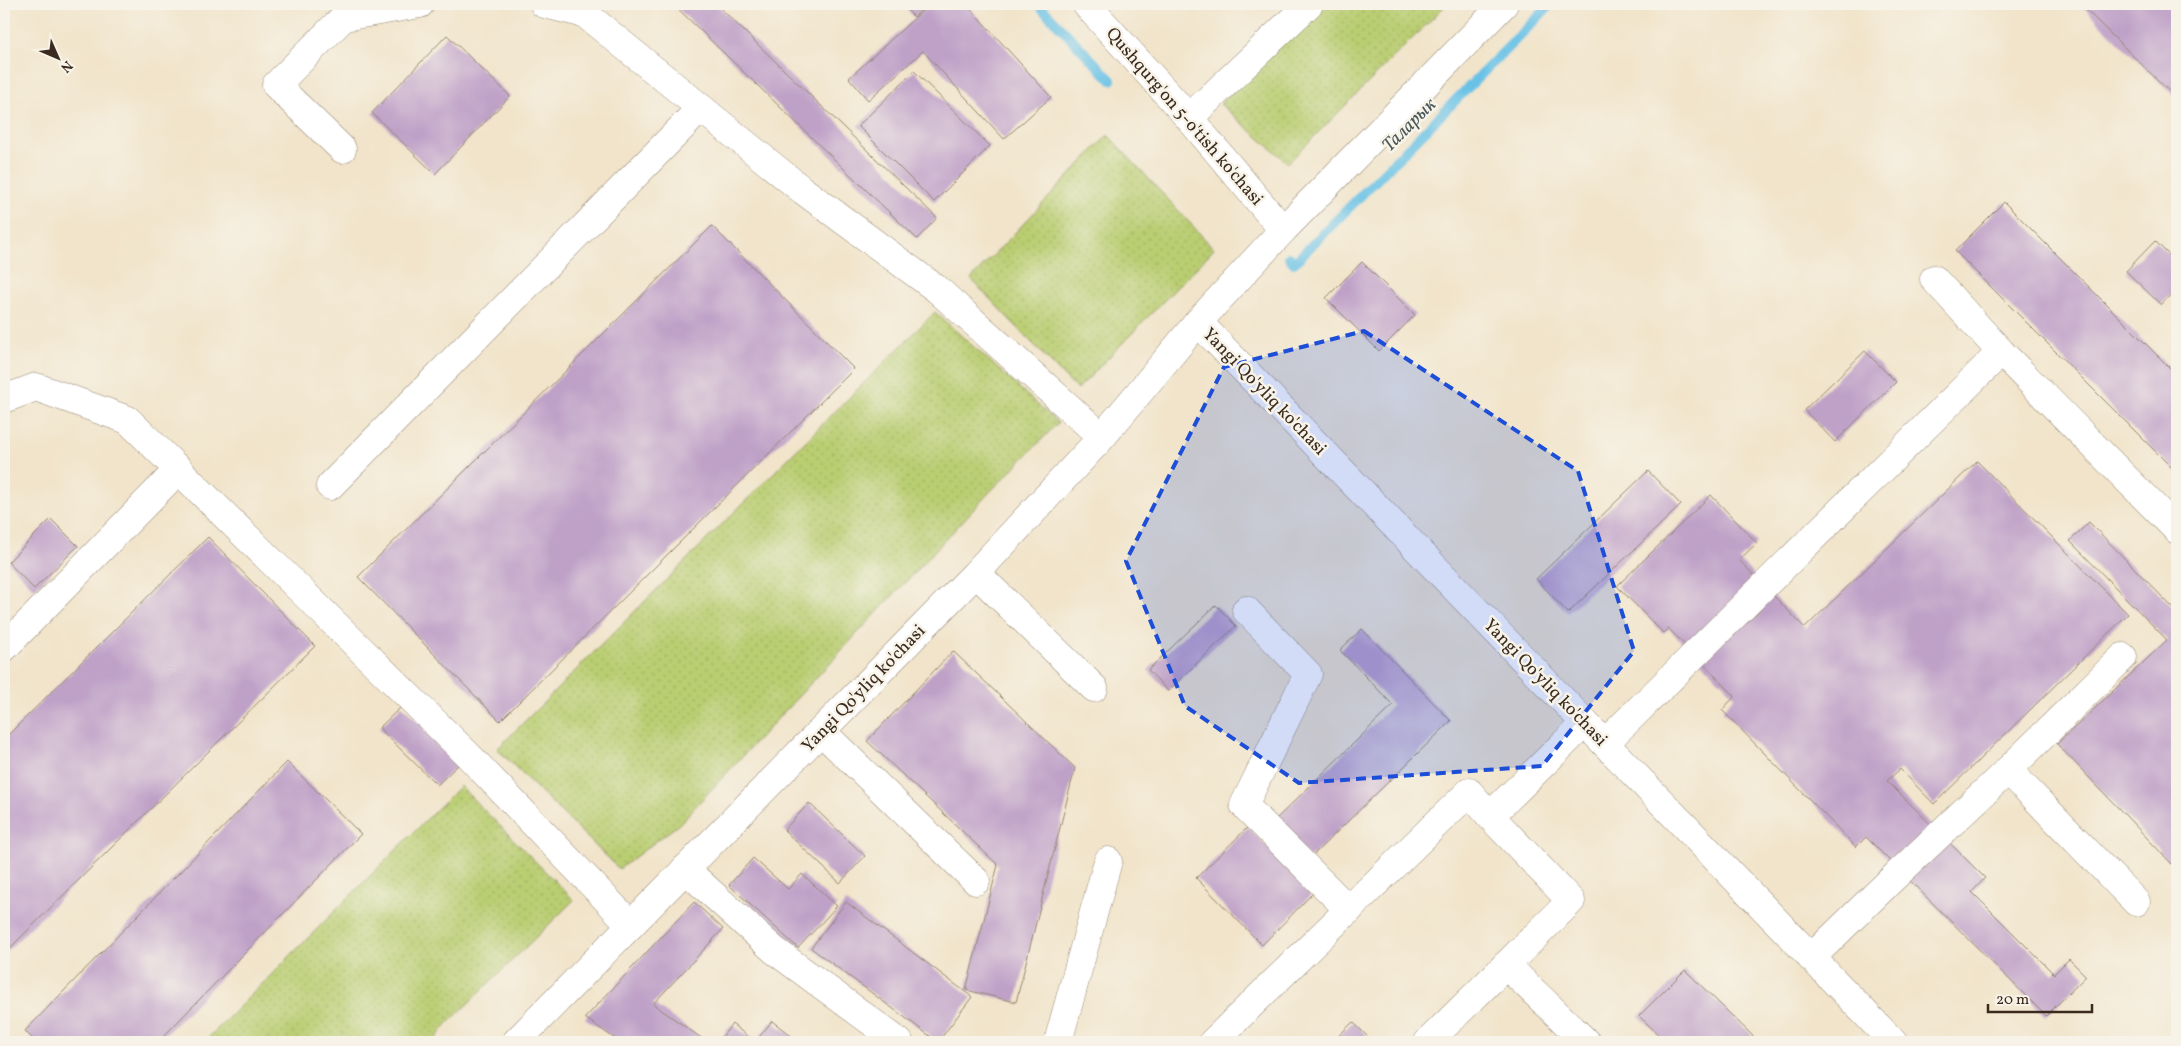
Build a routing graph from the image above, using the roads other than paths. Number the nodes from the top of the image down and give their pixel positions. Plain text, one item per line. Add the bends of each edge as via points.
1 (420, 4) edge
2 (544, 4) edge
3 (1086, 4) edge
4 (1309, 4) edge
5 (1504, 4) edge
6 (701, 108) junction
7 (1189, 118) junction
8 (342, 149) dead end
9 (1283, 230) junction
10 (1934, 279) dead end
11 (1198, 322) junction
12 (2001, 352) junction
13 (4, 399) edge
14 (1102, 438) junction
15 (179, 470) junction
16 (330, 486) dead end
17 (2177, 530) edge
18 (976, 573) junction
19 (1246, 610) dead end
20 (4, 648) edge
21 (2123, 657) dead end
22 (1094, 688) dead end
23 (1585, 723) junction
24 (821, 731) junction
25 (1605, 743) junction
26 (2008, 770) junction
27 (1490, 816) junction
28 (1108, 861) dead end
29 (685, 869) junction
30 (976, 881) dead end
31 (2136, 902) dead end
32 (1349, 910) junction
33 (631, 925) junction
34 (1811, 958) junction
35 (1506, 965) junction
36 (516, 1042) edge
37 (899, 1042) edge
38 (1058, 1042) edge
39 (1214, 1042) edge
40 (1428, 1042) edge
41 (1586, 1042) edge
42 (1893, 1042) edge

1 - 8 street via 344,18 276,85
2 - 6 street via 585,14
3 - 7 street, Qushqurg'on 5-o'tish ko'chasi
4 - 7 street
5 - 9 street, Yangi Qo'yliq ko'chasi
6 - 14 street via 801,189 938,290
6 - 16 street
7 - 9 street, Qushqurg'on 5-o'tish ko'chasi
9 - 11 street, Yangi Qo'yliq ko'chasi
10 - 12 street
11 - 14 street, Yangi Qo'yliq ko'chasi
11 - 23 street, Yangi Qo'yliq ko'chasi
12 - 17 street
12 - 25 street
13 - 15 street via 36,387 128,420
14 - 18 street, Yangi Qo'yliq ko'chasi
15 - 20 street
15 - 33 street via 468,755
18 - 22 street
18 - 24 street, Yangi Qo'yliq ko'chasi
19 - 32 street via 1308,674 1244,805
21 - 26 street
23 - 25 street, Yangi Qo'yliq ko'chasi
23 - 27 street
24 - 29 street, Yangi Qo'yliq ko'chasi
24 - 30 street
25 - 34 street, Yangi Qo'yliq ko'chasi
26 - 31 street
26 - 34 street
27 - 32 street via 1469,792
27 - 35 street via 1571,901
28 - 38 street
29 - 33 street, Yangi Qo'yliq ko'chasi
29 - 37 street via 774,950
32 - 39 street
33 - 36 street, Yangi Qo'yliq ko'chasi
34 - 42 street, Yangi Qo'yliq ko'chasi
35 - 40 street
35 - 41 street

